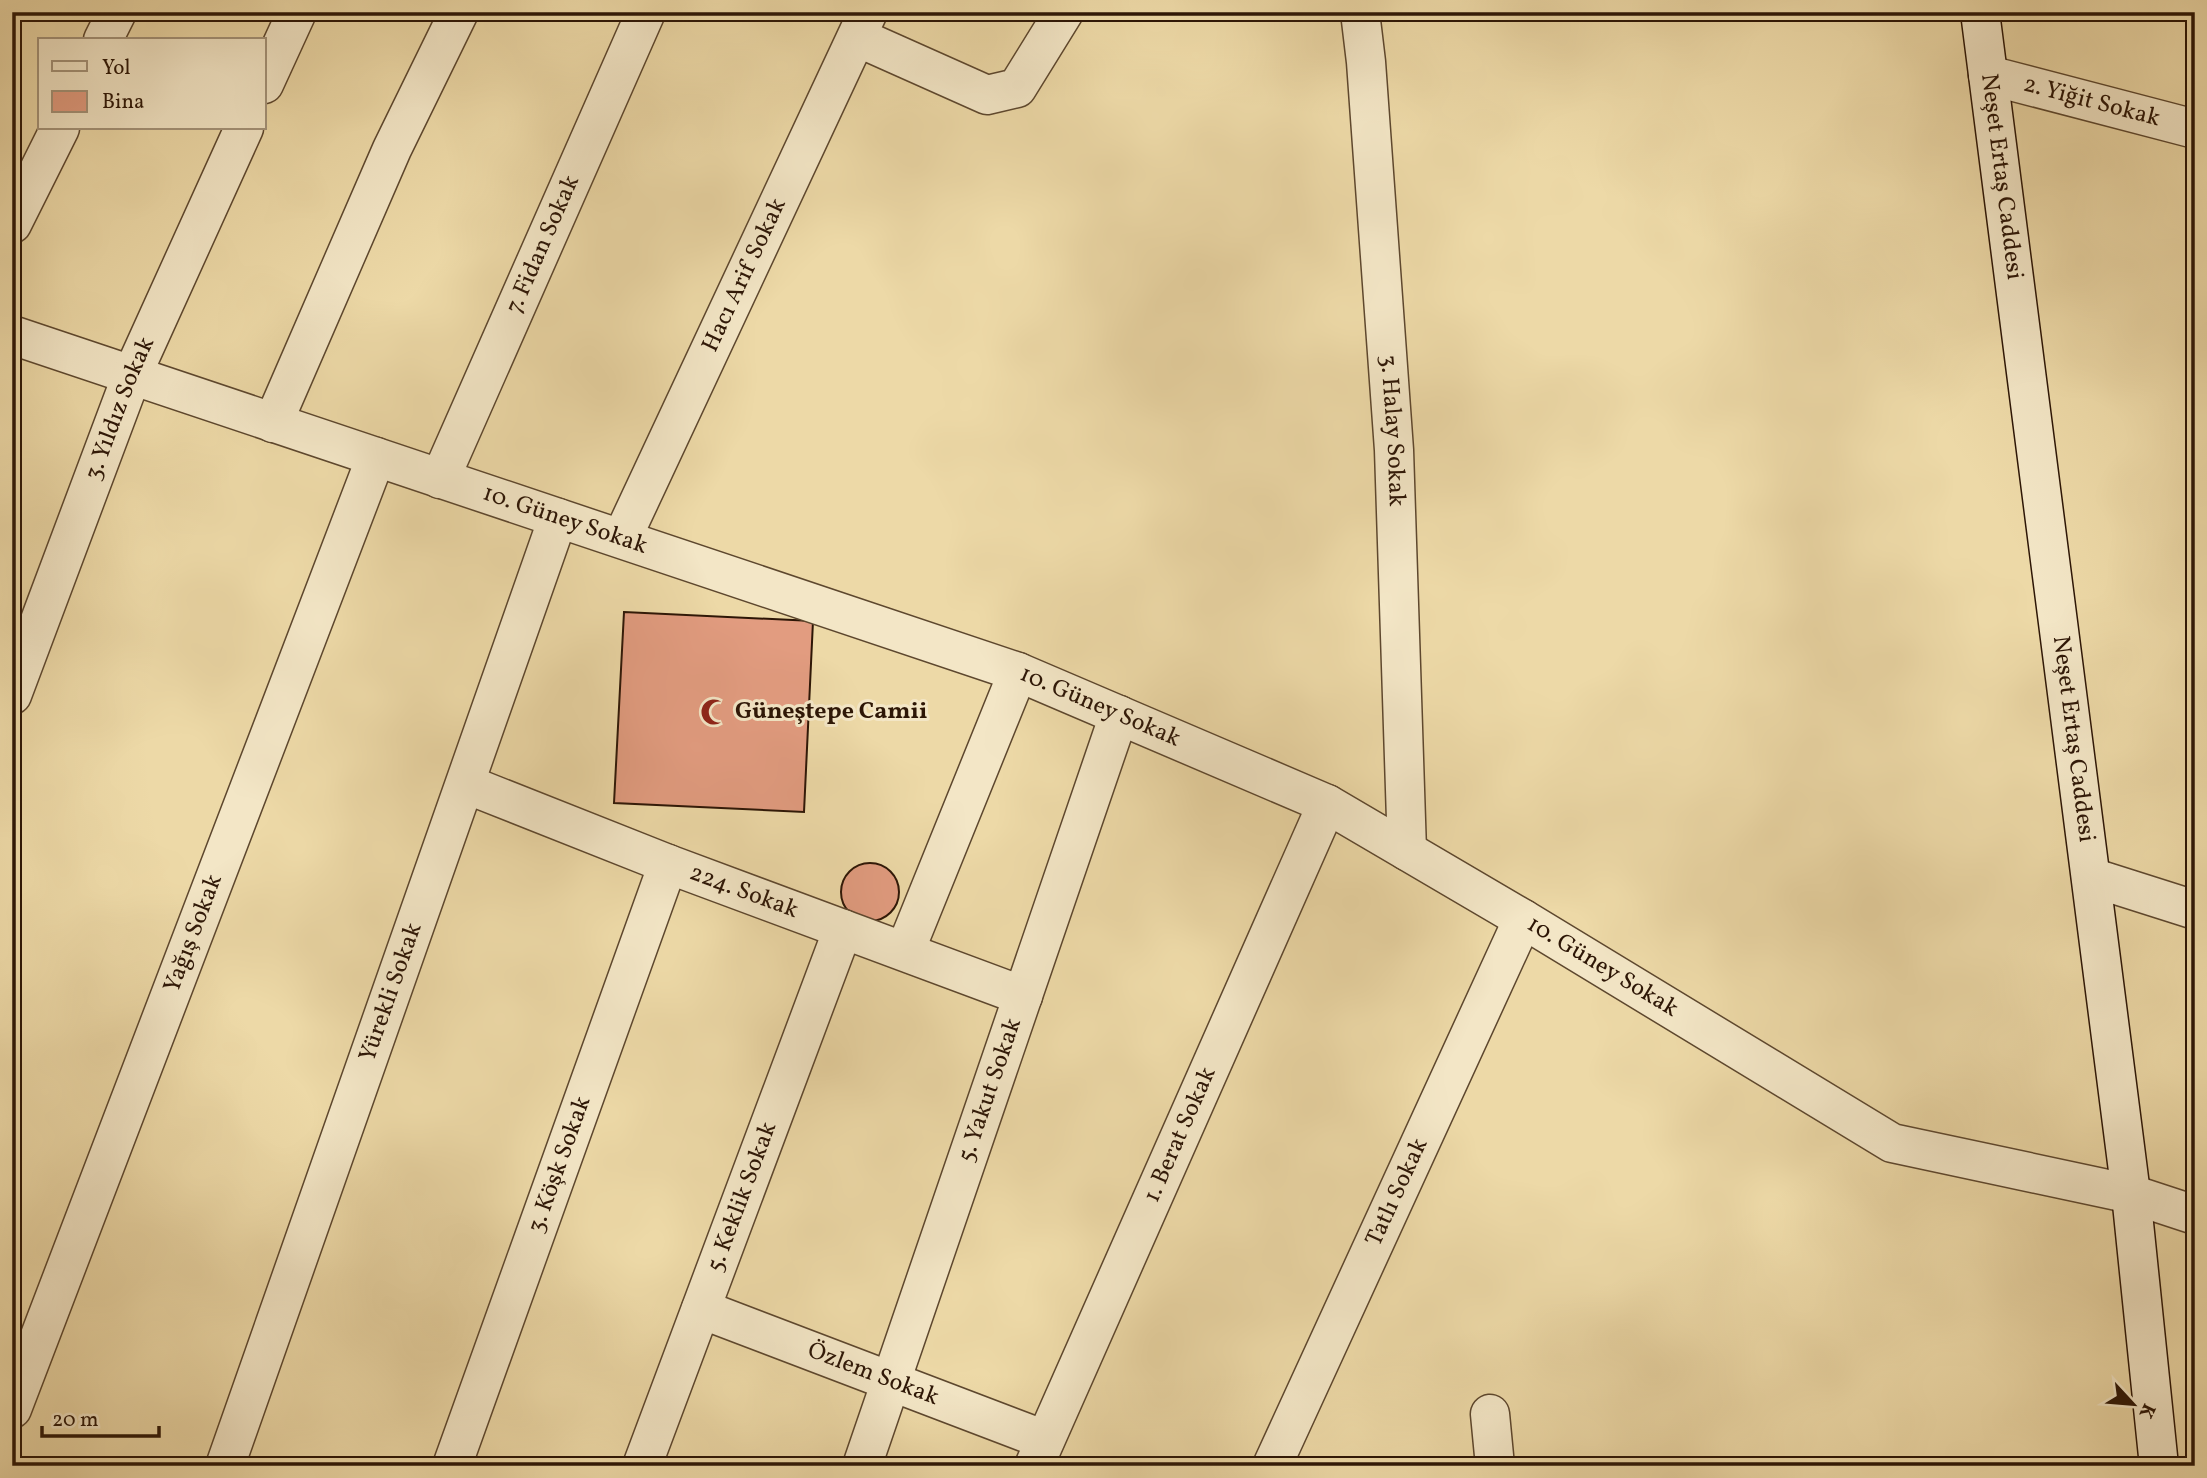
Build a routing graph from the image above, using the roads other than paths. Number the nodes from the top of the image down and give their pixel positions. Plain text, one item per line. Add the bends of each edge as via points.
1 (117, 12) edge
2 (297, 12) edge
3 (459, 12) edge
4 (646, 12) edge
5 (1360, 12) edge
6 (1980, 12) edge
7 (1057, 15) edge
8 (862, 25) edge
9 (104, 38) edge
10 (1988, 75) junction
11 (266, 80) edge
12 (2195, 129) edge
13 (59, 130) edge
14 (243, 130) edge
15 (12, 224) edge
16 (12, 335) edge
17 (132, 375) junction
18 (273, 423) junction
19 (376, 457) junction
20 (440, 480) junction
21 (558, 518) junction
22 (622, 538) junction
23 (1018, 672) junction
24 (12, 695) edge
25 (1119, 715) junction
26 (466, 784) junction
27 (1327, 804) junction
28 (1407, 851) junction
29 (668, 864) junction
30 (2091, 877) junction
31 (2195, 910) edge
32 (1523, 919) junction
33 (843, 929) junction
34 (905, 951) junction
35 (1023, 996) junction
36 (2131, 1194) junction
37 (2195, 1215) edge
38 (701, 1309) junction
39 (890, 1380) junction
40 (12, 1409) edge
41 (1490, 1414) dead end
42 (1040, 1453) edge
43 (225, 1466) edge
44 (452, 1466) edge
45 (642, 1466) edge
46 (862, 1466) edge
47 (1272, 1466) edge
48 (1495, 1466) edge
49 (2159, 1466) edge

1 - 9 street
2 - 11 street
3 - 18 street via 393,149
4 - 20 street, 7. Fidan Sokak
5 - 28 street, 3. Halay Sokak via 1394,450
6 - 10 street, Neşet Ertaş Caddesi
7 - 8 street via 1017,88 987,95
8 - 22 street, Hacı Arif Sokak
10 - 12 street, 2. Yiğit Sokak
10 - 30 street, Neşet Ertaş Caddesi
13 - 15 street
14 - 17 street, 3. Yıldız Sokak
16 - 17 street, 10. Güney Sokak
17 - 18 street, 10. Güney Sokak
17 - 24 street, 3. Yıldız Sokak
18 - 19 street, 10. Güney Sokak
19 - 20 street, 10. Güney Sokak
19 - 40 street, Yağış Sokak
20 - 21 street, 10. Güney Sokak
21 - 22 street, 10. Güney Sokak
21 - 26 street, Yürekli Sokak
22 - 23 street, 10. Güney Sokak
23 - 25 street, 10. Güney Sokak
23 - 34 street
25 - 27 street, 10. Güney Sokak
25 - 35 street, 5. Yakut Sokak
26 - 29 street, 224. Sokak
26 - 43 street, Yürekli Sokak
27 - 28 street, 10. Güney Sokak
27 - 42 street, 1. Berat Sokak
28 - 32 street, 10. Güney Sokak
29 - 33 street, 224. Sokak
29 - 44 street, 3. Köşk Sokak
30 - 31 street
30 - 36 street, Neşet Ertaş Caddesi
32 - 36 street, 10. Güney Sokak via 1892,1143
32 - 47 street, Tatlı Sokak
33 - 34 street, 224. Sokak
33 - 38 street, 5. Keklik Sokak
34 - 35 street, 224. Sokak
35 - 39 street, 5. Yakut Sokak
36 - 37 street, 10. Güney Sokak
36 - 49 street, Neşet Ertaş Caddesi
38 - 39 street, Özlem Sokak
38 - 45 street, 5. Keklik Sokak
39 - 42 street, Özlem Sokak
39 - 46 street, 5. Yakut Sokak
41 - 48 street

